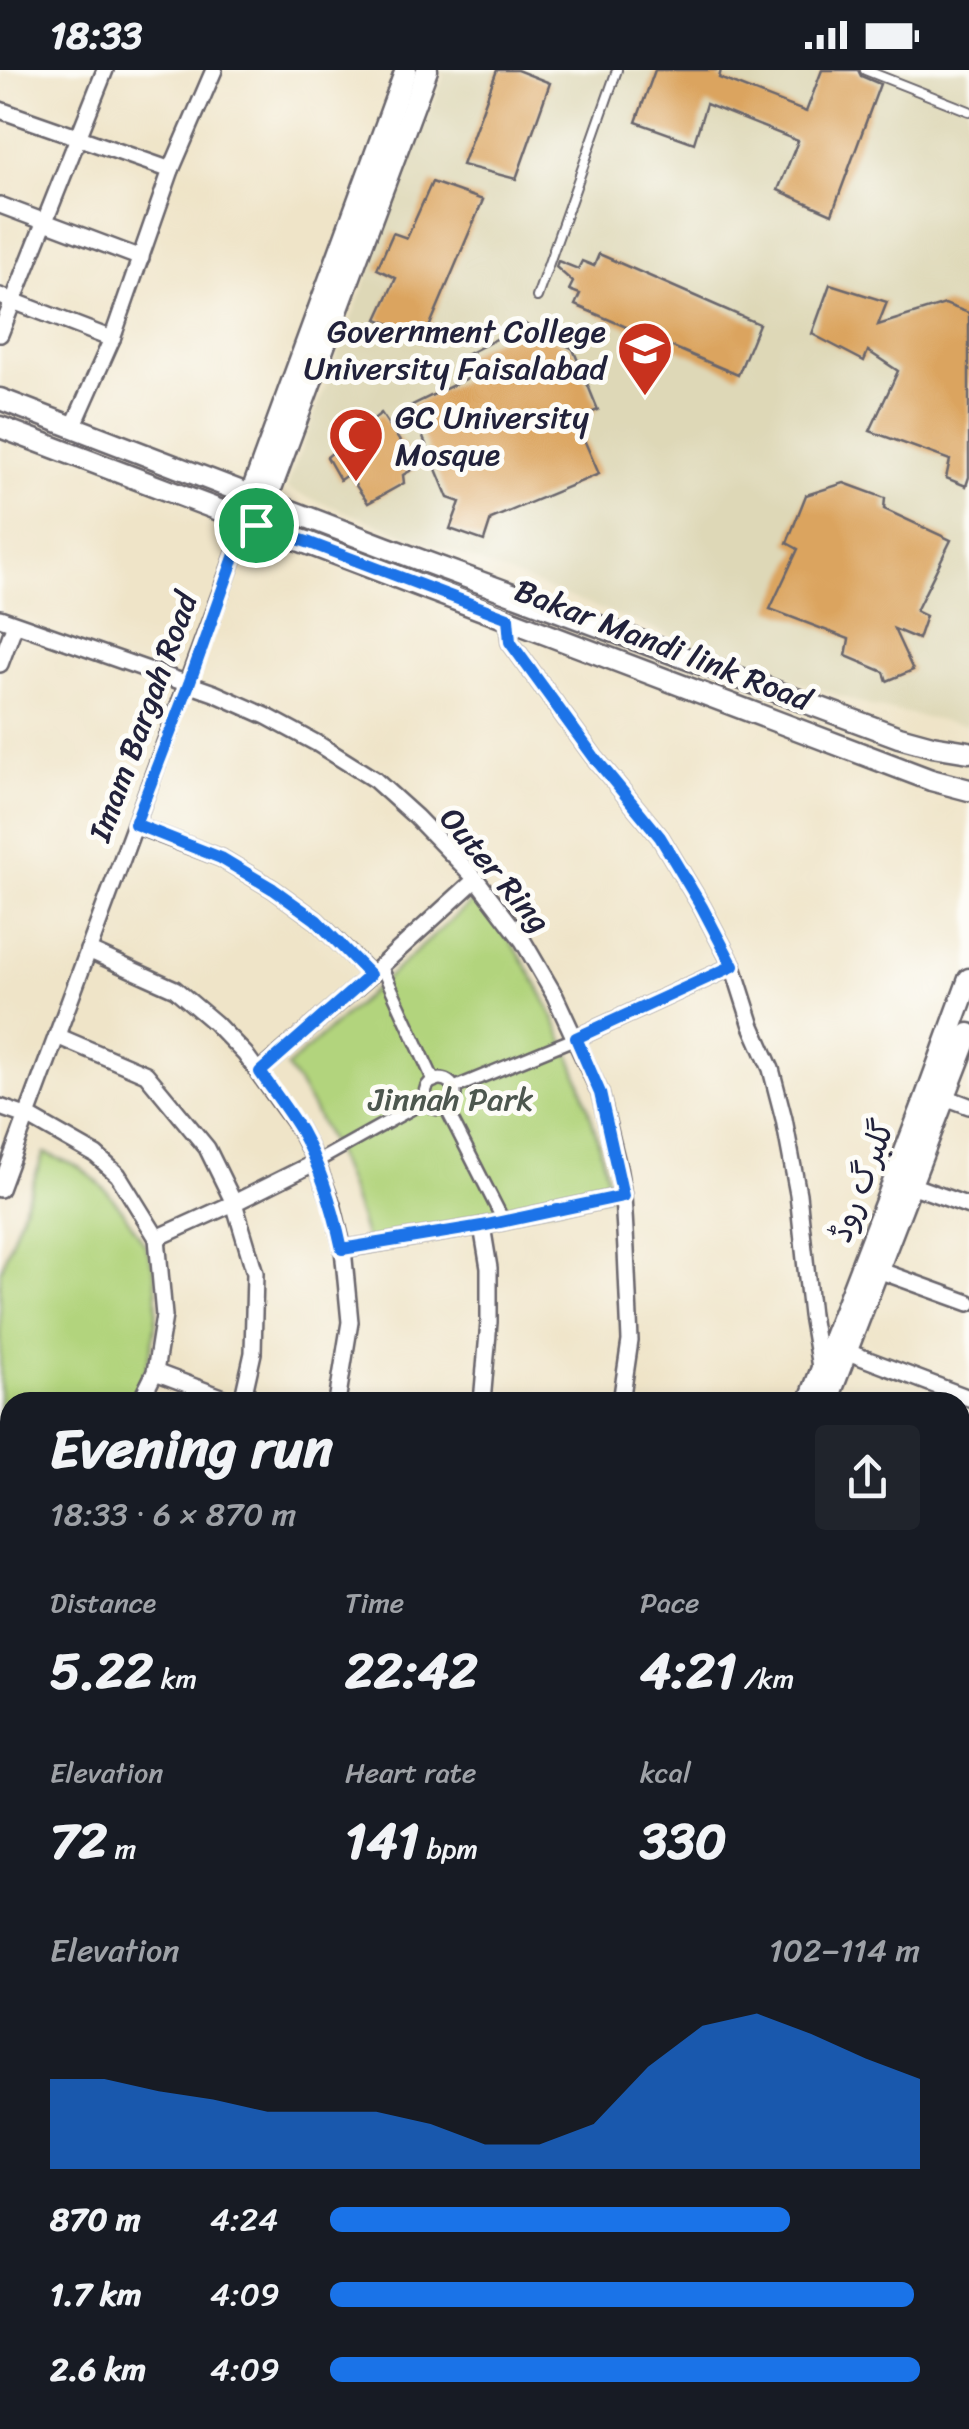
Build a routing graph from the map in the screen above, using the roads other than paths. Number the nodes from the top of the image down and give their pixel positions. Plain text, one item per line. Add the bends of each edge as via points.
1 (105, 70) edge
2 (214, 70) edge
3 (406, 70) edge
4 (426, 70) edge
5 (618, 70) edge
6 (865, 70) edge
7 (0, 110) edge
8 (969, 111) edge
9 (78, 139) junction
10 (170, 170) junction
11 (0, 205) edge
12 (45, 222) junction
13 (142, 258) junction
14 (536, 297) dead end
15 (6, 299) edge
16 (0, 334) edge
17 (112, 339) junction
18 (0, 399) edge
19 (74, 426) junction
20 (0, 427) edge
21 (258, 498) junction
22 (249, 522) junction
23 (238, 546) joint
24 (508, 618) junction
25 (8, 621) edge
26 (0, 664) edge
27 (189, 684) junction
28 (969, 752) edge
29 (969, 790) edge
30 (135, 824) junction
31 (476, 879) junction
32 (88, 950) junction
33 (733, 966) junction
34 (376, 970) junction
35 (969, 979) edge
36 (969, 1034) edge
37 (57, 1036) junction
38 (576, 1038) junction
39 (260, 1072) junction
40 (434, 1081) junction
41 (454, 1088) junction
42 (945, 1097) junction
43 (427, 1100) junction
44 (969, 1106) edge
45 (0, 1107) edge
46 (446, 1108) junction
47 (27, 1117) junction
48 (316, 1162) junction
49 (911, 1184) junction
50 (0, 1189) edge
51 (623, 1196) junction
52 (234, 1203) junction
53 (969, 1206) edge
54 (504, 1222) junction
55 (482, 1226) junction
56 (157, 1238) junction
57 (342, 1249) junction
58 (878, 1270) junction
59 (969, 1303) edge
60 (844, 1351) junction
61 (821, 1371) junction
62 (155, 1372) junction
63 (145, 1392) edge
64 (210, 1392) edge
65 (241, 1392) edge
66 (338, 1392) edge
67 (483, 1392) edge
68 (622, 1392) edge
69 (821, 1392) edge
70 (825, 1392) edge
71 (953, 1392) edge

1 - 9 street
2 - 10 street
3 - 21 main road, Imam Bargah Road
4 - 21 main road, Imam Bargah Road
5 - 14 lane
6 - 8 lane
7 - 9 street
9 - 10 street
9 - 12 street
10 - 13 street
11 - 12 street
12 - 13 street
12 - 15 street
13 - 17 street
15 - 16 street
15 - 17 street
17 - 19 street
18 - 19 main road, Bakar Mandi link Road
19 - 21 main road, Bakar Mandi link Road
20 - 22 main road, Bakar Mandi link Road
21 - 22 main road, Imam Bargah Road
21 - 28 main road, Bakar Mandi link Road via 899,736
22 - 23 main road, Imam Bargah Road
22 - 24 main road, Bakar Mandi link Road
23 - 27 street, Imam Bargah Road
24 - 29 main road, Bakar Mandi link Road
24 - 33 street via 510,642 660,837
25 - 26 street
25 - 27 street, Outer Ring
27 - 30 street, Imam Bargah Road
27 - 31 street, Outer Ring via 266,716 375,780
30 - 32 street, Imam Bargah Road
30 - 34 street via 221,858 273,889
31 - 34 street
31 - 38 street, Outer Ring via 523,942
32 - 37 street, Imam Bargah Road
32 - 39 street via 175,988
33 - 38 street
33 - 61 street via 784,1119
34 - 39 street
34 - 40 street
35 - 61 main road, گلبرگ روڈ
36 - 42 main road, گلبرگ روڈ
37 - 47 street, Imam Bargah Road
37 - 52 street via 146,1074 207,1148
38 - 41 street
38 - 51 street, Outer Ring via 600,1093
39 - 48 street
40 - 41 street
40 - 43 street
41 - 46 street
42 - 44 street
42 - 49 main road, گلبرگ روڈ
43 - 46 street
43 - 48 street
45 - 47 street
46 - 54 street
47 - 50 street, Imam Bargah Road
47 - 56 street via 118,1174
48 - 52 street
48 - 57 street
49 - 53 street
49 - 58 main road, گلبرگ روڈ
51 - 54 street
51 - 68 street, Outer Ring via 630,1341
52 - 56 street
52 - 65 street via 255,1273 253,1353
54 - 55 street
55 - 57 street
55 - 67 street via 489,1268
56 - 62 street via 164,1316
57 - 66 street via 350,1322
58 - 59 street
58 - 60 main road, گلبرگ روڈ
60 - 70 main road, گلبرگ روڈ
60 - 71 street
61 - 69 main road, گلبرگ روڈ
62 - 63 street
62 - 64 street

